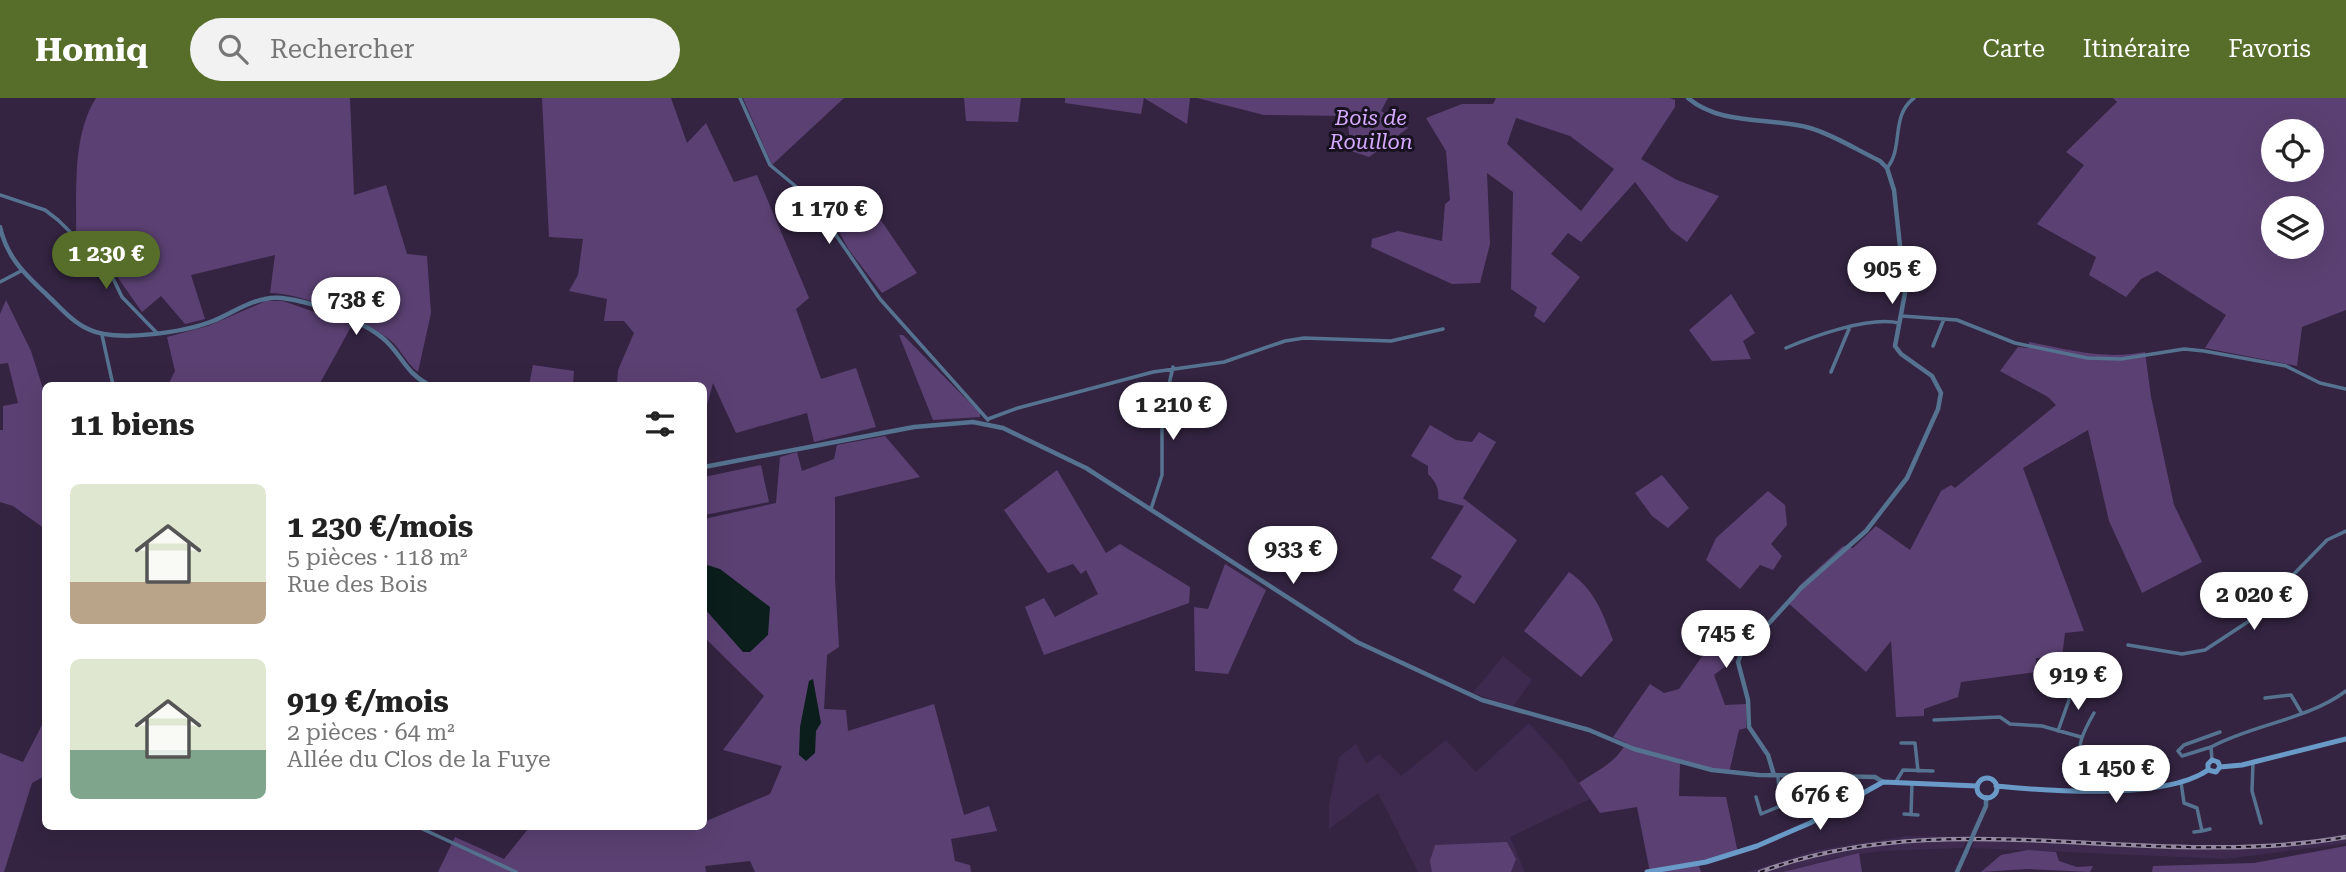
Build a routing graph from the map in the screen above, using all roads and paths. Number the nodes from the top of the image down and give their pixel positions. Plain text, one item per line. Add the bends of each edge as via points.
1 (740, 98) edge
2 (1689, 98) edge
3 (1914, 98) edge
4 (1887, 168) junction
5 (0, 195) edge
6 (0, 227) edge
7 (21, 271) junction
8 (0, 282) edge
9 (1902, 316) junction
10 (1944, 318) junction
11 (1899, 323) junction
12 (1849, 328) junction
13 (1443, 329) dead end
14 (157, 332) junction
15 (102, 335) junction
16 (1933, 346) dead end
17 (1786, 348) dead end
18 (1173, 367) junction
19 (1832, 372) dead end
20 (112, 382) edge
21 (425, 382) edge
22 (2346, 389) edge
23 (988, 421) junction
24 (707, 466) edge
25 (1150, 512) junction
26 (2346, 531) edge
27 (2127, 645) dead end
28 (2069, 689) dead end
29 (2346, 691) edge
30 (2265, 698) dead end
31 (2301, 712) junction
32 (2094, 713) dead end
33 (1934, 720) dead end
34 (2058, 731) junction
35 (2220, 732) dead end
36 (2081, 737) junction
37 (2346, 739) edge
38 (1901, 743) dead end
39 (2211, 747) junction
40 (2212, 760) junction
41 (2253, 762) junction
42 (2220, 767) junction
43 (2208, 770) junction
44 (1918, 771) junction
45 (1933, 771) dead end
46 (1776, 776) junction
47 (1897, 780) junction
48 (2180, 780) junction
49 (1913, 781) junction
50 (1883, 782) junction
51 (1977, 786) junction
52 (1996, 786) junction
53 (2100, 791) junction
54 (1756, 797) dead end
55 (1986, 797) junction
56 (1904, 814) dead end
57 (1911, 814) junction
58 (1918, 815) dead end
59 (2261, 823) dead end
60 (2210, 829) dead end
61 (424, 830) edge
62 (2202, 831) junction
63 (2194, 832) dead end
64 (1676, 870) edge
65 (516, 872) edge
66 (1647, 872) edge
67 (1957, 872) edge

1 - 23 street via 770,165 811,199 880,299
2 - 4 street via 1722,115 1814,129
3 - 4 street via 1900,116
4 - 9 street via 1894,190 1905,283
5 - 14 street via 46,210 58,220 109,270 122,297
6 - 7 street via 5,246
7 - 8 street
7 - 15 street via 79,324
9 - 10 street
9 - 11 street
10 - 16 street
10 - 22 street via 2015,343 2087,358 2204,351 2286,366 2320,383
11 - 12 street
11 - 46 street via 1898,351 1932,376 1941,393 1907,478 1866,531 1801,588 1738,662 1748,700 1749,727
12 - 17 street
12 - 19 street
13 - 18 street via 1391,341 1284,341 1212,365
14 - 15 street
14 - 21 street via 210,322 258,300 285,298 371,330 389,343 407,370
15 - 20 street
18 - 23 street via 1044,401
18 - 25 street via 1162,415 1161,475
23 - 24 street via 914,427
23 - 25 street via 1068,458
25 - 46 street via 1357,642 1455,689 1680,763
26 - 27 street via 2327,540 2292,576 2275,604 2205,650 2182,654
28 - 34 street
29 - 31 street
30 - 31 street via 2291,695
31 - 39 street
32 - 36 street
33 - 34 street via 1996,717 2010,724
34 - 36 street
35 - 39 street via 2178,751 2182,756
36 - 53 street via 2078,753
37 - 41 main road
38 - 44 street via 1915,743
39 - 40 street
40 - 42 main road
40 - 43 main road
41 - 42 main road
41 - 59 street via 2252,791
42 - 43 main road via 2216,772
43 - 48 main road
44 - 45 street
44 - 47 street via 1900,771
46 - 50 street via 1875,777
46 - 54 street via 1780,807 1761,814
47 - 49 main road
47 - 50 main road
48 - 53 main road via 2137,790
48 - 62 street via 2184,803 2197,808
49 - 51 main road
49 - 57 street
50 - 64 main road via 1776,839
51 - 52 main road via 1985,778
51 - 55 main road
52 - 53 main road
52 - 55 main road via 1994,794
55 - 67 street, bridge
56 - 57 street
57 - 58 street
60 - 62 street
61 - 65 street
62 - 63 street
64 - 66 main road

